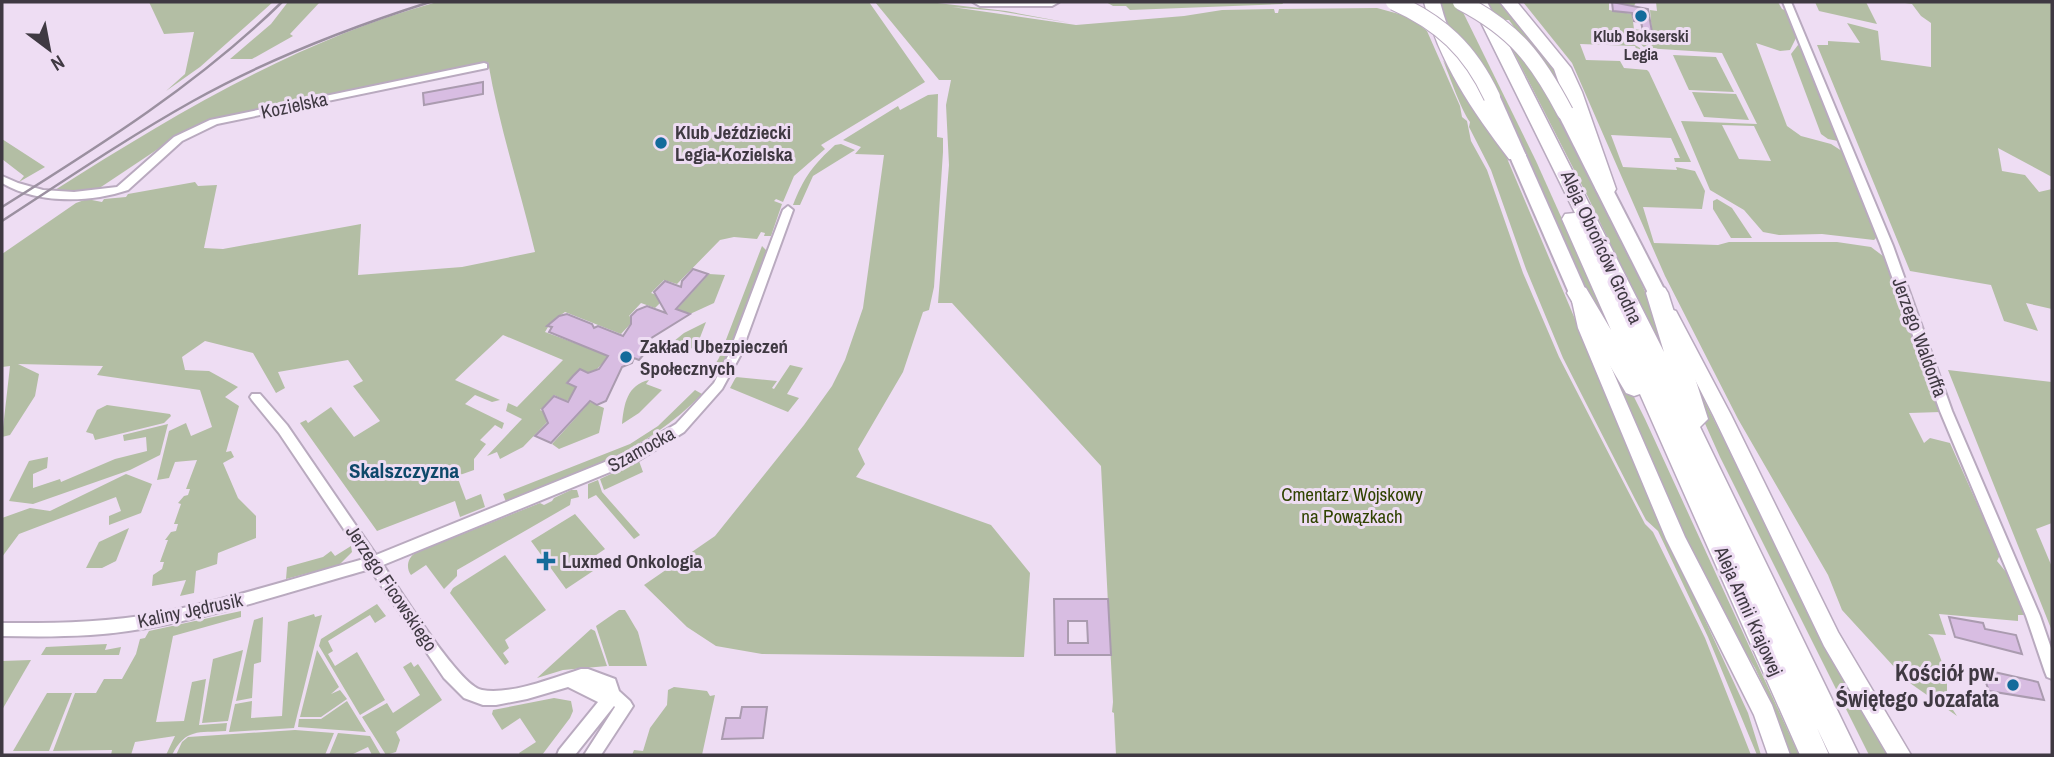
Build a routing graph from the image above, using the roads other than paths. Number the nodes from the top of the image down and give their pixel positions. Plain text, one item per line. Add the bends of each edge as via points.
1 (980, 2) edge
2 (1052, 2) edge
3 (1394, 2) edge
4 (1432, 2) edge
5 (1463, 2) edge
6 (1479, 2) edge
7 (1508, 2) edge
8 (1787, 2) edge
9 (484, 66) dead end
10 (1516, 155) junction
11 (2, 179) edge
12 (1606, 189) junction
13 (788, 210) dead end
14 (1578, 293) junction
15 (1657, 293) junction
16 (256, 397) dead end
17 (1683, 468) junction
18 (1719, 496) junction
19 (374, 562) junction
20 (2, 630) edge
21 (2052, 672) edge
22 (619, 701) junction
23 (565, 755) edge
24 (592, 755) edge
25 (1779, 755) edge
26 (1815, 755) edge
27 (1845, 755) edge
28 (1900, 755) edge

1 - 2 main road
3 - 10 main road, Aleja Obrońców Grodna, bridge via 1435,21 1469,52
4 - 10 highway via 1455,68
5 - 12 main road, bridge via 1507,29 1531,52
5 - 17 highway, Aleja Obrońców Grodna via 1580,236
6 - 18 highway, Aleja Obrońców Grodna via 1590,221
7 - 12 highway via 1562,68
8 - 21 street, Jerzego Waldorffa
9 - 11 street, Kozielska via 214,122 178,139 124,188 78,195 18,188
10 - 14 main road, Aleja Obrońców Grodna
12 - 15 main road
13 - 19 street, Szamocka via 734,356 712,394 680,428 596,474
14 - 17 highway
14 - 25 main road via 1586,328 1682,551 1764,712
15 - 18 highway
15 - 28 main road, Aleja Obrońców Grodna via 1831,639
16 - 19 street, Jerzego Ficowskiego
17 - 26 highway, Aleja Armii Krajowej
18 - 27 highway, Aleja Armii Krajowej
19 - 20 street, Kaliny Jędrusik via 202,611 140,623
19 - 22 street, Jerzego Ficowskiego via 449,673 472,694 497,699 569,680
22 - 23 street
22 - 24 street

